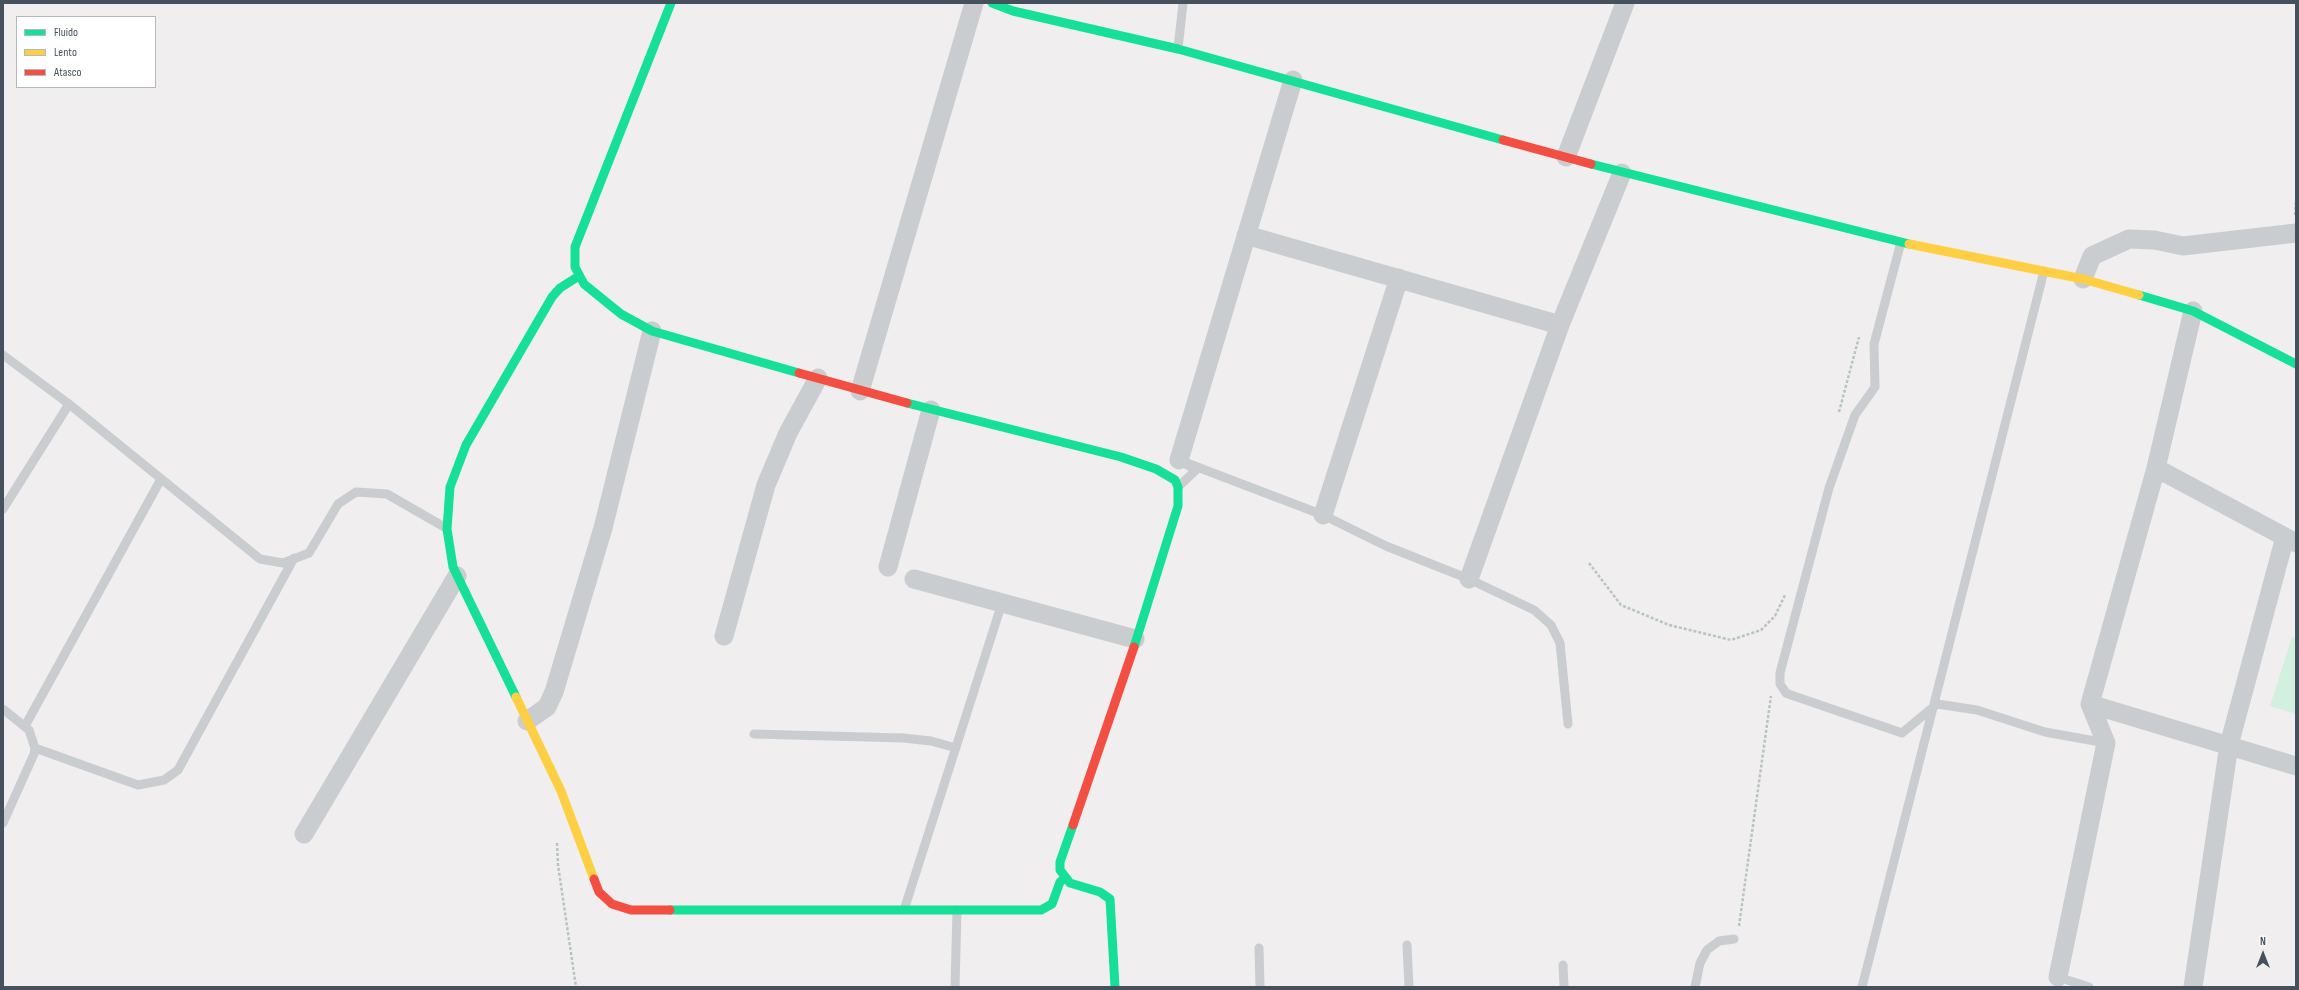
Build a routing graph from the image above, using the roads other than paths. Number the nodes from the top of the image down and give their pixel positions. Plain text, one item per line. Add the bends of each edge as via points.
1 (671, 3) edge
2 (974, 3) edge
3 (992, 3) edge
4 (1183, 3) edge
5 (1625, 3) edge
6 (1014, 7) edge
7 (1178, 49) junction
8 (1293, 80) junction
9 (1566, 157) junction
10 (1622, 174) junction
11 (2296, 233) edge
12 (1246, 235) junction
13 (1901, 242) junction
14 (2044, 271) junction
15 (579, 276) junction
16 (1399, 278) junction
17 (2083, 278) junction
18 (2193, 311) junction
19 (1560, 325) junction
20 (652, 331) junction
21 (3, 356) edge
22 (2296, 364) edge
23 (818, 378) junction
24 (860, 391) junction
25 (69, 404) junction
26 (931, 410) junction
27 (1179, 460) junction
28 (2156, 468) junction
29 (161, 479) junction
30 (1178, 487) junction
31 (3, 509) edge
32 (1323, 515) junction
33 (447, 529) junction
34 (2291, 540) edge
35 (294, 558) junction
36 (888, 566) dead end
37 (457, 576) junction
38 (914, 578) dead end
39 (1469, 579) junction
40 (1002, 603) junction
41 (724, 636) dead end
42 (1135, 639) junction
43 (2090, 704) junction
44 (1934, 706) junction
45 (3, 710) edge
46 (527, 721) junction
47 (1568, 724) dead end
48 (25, 726) junction
49 (754, 734) dead end
50 (2106, 743) junction
51 (2229, 745) junction
52 (35, 748) junction
53 (956, 748) junction
54 (2296, 766) edge
55 (3, 823) edge
56 (304, 834) dead end
57 (1065, 878) junction
58 (904, 910) junction
59 (957, 910) junction
60 (1734, 939) road end
61 (1407, 945) dead end
62 (1259, 948) dead end
63 (1563, 965) dead end
64 (2058, 977) joint
65 (955, 987) edge
66 (1114, 987) edge
67 (1260, 987) edge
68 (1409, 987) edge
69 (1564, 987) edge
70 (1695, 987) edge
71 (1862, 987) edge
72 (2090, 987) edge
73 (2193, 987) edge

1 - 15 street via 578,237 574,257
2 - 24 street
3 - 6 street
4 - 7 lane
5 - 9 street
6 - 7 street
7 - 8 street
8 - 9 street
8 - 12 street
9 - 10 street
10 - 13 street
10 - 19 street
11 - 17 street via 2183,246 2154,240 2128,239 2092,256
12 - 16 street
12 - 27 street
13 - 14 street
13 - 44 lane via 1874,344 1875,387 1855,415 1829,488 1780,674 1780,684 1782,689 1791,695 1902,733
14 - 17 street
14 - 44 lane
15 - 20 street via 584,284 606,303
15 - 33 street via 560,288 552,297 466,445 450,487
16 - 19 street
16 - 32 street
17 - 18 street
18 - 22 street
18 - 28 street
19 - 39 street
20 - 23 street
20 - 46 street via 603,528 554,692 547,707
21 - 25 lane
23 - 24 street
23 - 41 street via 788,433 766,484
24 - 26 street
25 - 29 lane
25 - 31 lane
26 - 30 street via 1121,457 1156,469 1175,480
26 - 36 street
27 - 30 lane via 1196,470
27 - 32 lane
28 - 34 street
28 - 43 street
29 - 35 lane via 260,559 283,563
29 - 48 lane
30 - 42 street via 1178,506
32 - 39 lane via 1386,546
33 - 35 lane via 386,494 356,492 338,504 309,553
33 - 37 street via 448,548
34 - 51 street
35 - 52 lane via 178,770 164,780 138,784
37 - 46 street
37 - 56 street
38 - 40 street
39 - 47 lane via 1534,610 1551,625 1562,653
40 - 42 street
40 - 53 lane
42 - 57 street via 1120,693 1061,855 1060,870
43 - 50 street
43 - 51 street
44 - 50 lane via 1937,704 1977,710 2045,732
44 - 71 lane
45 - 48 lane
46 - 58 street via 561,790 599,892 612,904 632,910
48 - 52 lane via 32,735
49 - 53 lane via 903,738 931,741
50 - 64 street
51 - 54 street
51 - 73 street
52 - 55 lane
53 - 58 lane
57 - 59 street via 1060,882 1052,904 1041,910
57 - 66 street via 1070,883 1100,892 1110,899
58 - 59 street
59 - 65 lane
60 - 70 lane via 1719,941 1707,950 1700,963
61 - 68 lane
62 - 67 lane
63 - 69 lane
64 - 72 lane

